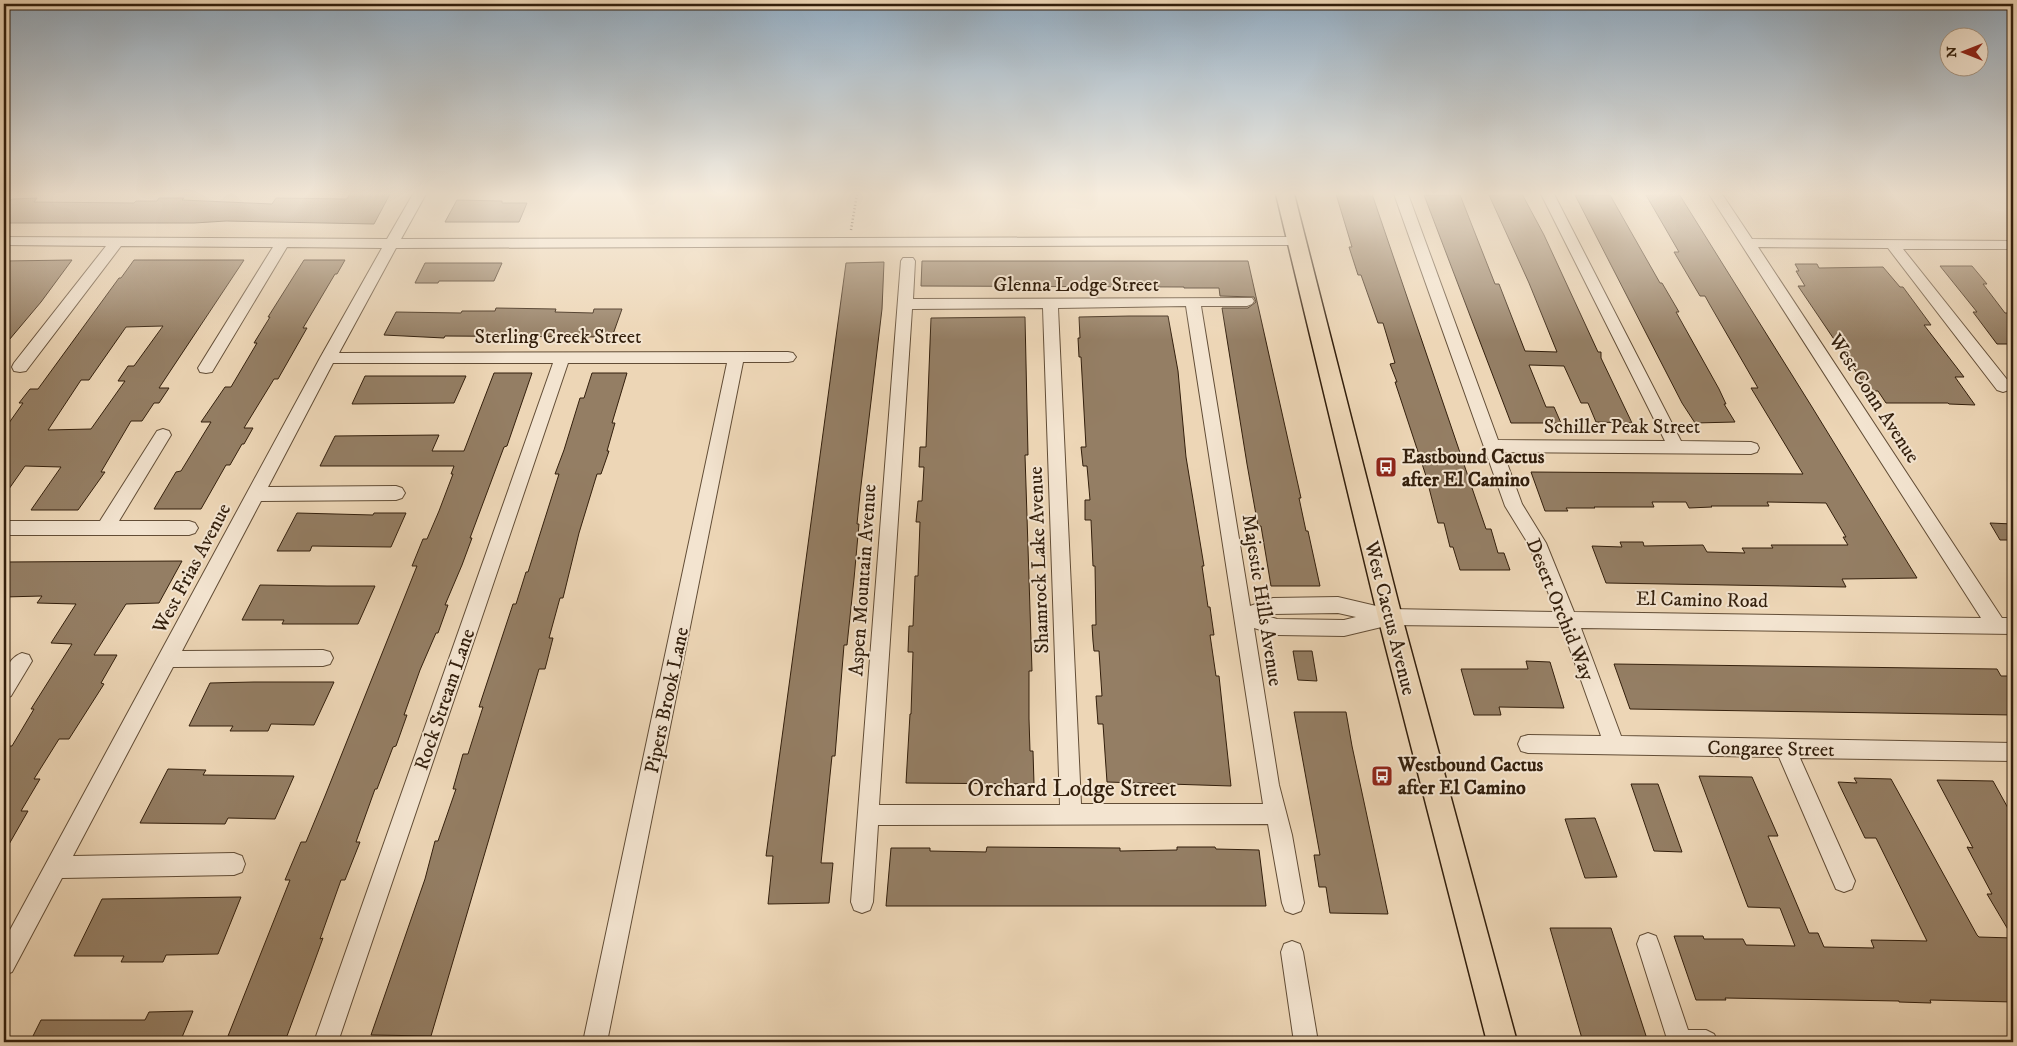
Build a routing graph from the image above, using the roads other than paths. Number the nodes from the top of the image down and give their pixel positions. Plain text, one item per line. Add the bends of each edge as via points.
1 (116, 243) edge
2 (251, 243) edge
3 (282, 243) junction
4 (392, 243) junction
5 (891, 243) edge
6 (1297, 243) edge
7 (1419, 243) edge
8 (1573, 243) edge
9 (1750, 243) joint
10 (1892, 244) junction
11 (2013, 245) edge
12 (908, 261) dead end
13 (1193, 302) junction
14 (1247, 302) dead end
15 (905, 304) junction
16 (1050, 305) junction
17 (563, 356) junction
18 (736, 357) junction
19 (788, 357) dead end
20 (328, 358) junction
21 (20, 367) dead end
22 (206, 368) dead end
23 (2003, 386) dead end
24 (164, 435) dead end
25 (1492, 446) junction
26 (1676, 447) junction
27 (1751, 448) dead end
28 (396, 493) dead end
29 (255, 494) junction
30 (4, 528) edge
31 (105, 528) junction
32 (189, 528) dead end
33 (1295, 605) junction
34 (1244, 617) junction
35 (1390, 617) junction
36 (1568, 619) junction
37 (2005, 626) edge
38 (1300, 627) junction
39 (323, 658) dead end
40 (167, 659) junction
41 (22, 660) dead end
42 (4, 690) edge
43 (1528, 744) dead end
44 (1614, 745) junction
45 (1785, 748) junction
46 (2013, 752) edge
47 (1071, 814) junction
48 (1276, 814) junction
49 (868, 815) junction
50 (234, 864) dead end
51 (56, 867) junction
52 (1844, 881) dead end
53 (862, 902) dead end
54 (1293, 903) dead end
55 (1648, 944) dead end
56 (1292, 952) dead end
57 (4, 964) edge
58 (326, 1042) edge
59 (595, 1042) edge
60 (1306, 1042) edge
61 (1502, 1042) edge
62 (1680, 1042) edge
63 (1706, 1042) edge

1 - 21 street
2 - 3 street
3 - 4 street
3 - 22 street
4 - 5 street
4 - 20 street, West Frias Avenue
6 - 35 main road, West Cactus Avenue
7 - 25 street, Desert Orchid Way
8 - 26 street
9 - 10 street
9 - 37 street, West Conn Avenue
10 - 11 street
10 - 23 street
12 - 15 street, Aspen Mountain Avenue
13 - 14 street, Glenna Lodge Street
13 - 16 street, Glenna Lodge Street
13 - 34 street, Majestic Hills Avenue
15 - 16 street, Glenna Lodge Street
15 - 49 street, Aspen Mountain Avenue
16 - 47 street, Shamrock Lake Avenue
17 - 18 street, Sterling Creek Street
17 - 20 street, Sterling Creek Street
17 - 58 street, Rock Stream Lane
18 - 19 street, Sterling Creek Street
18 - 59 street, Pipers Brook Lane
20 - 29 street, West Frias Avenue
24 - 31 street
25 - 26 street, Schiller Peak Street
25 - 36 street, Desert Orchid Way via 1514,506 1537,542
26 - 27 street, Schiller Peak Street
28 - 29 street
29 - 40 street, West Frias Avenue
30 - 31 street
31 - 32 street
33 - 34 street, El Camino Road via 1273,606
33 - 35 street, El Camino Road via 1338,605
33 - 38 street
34 - 38 street, El Camino Road via 1277,627
34 - 48 street, Majestic Hills Avenue
35 - 36 street, El Camino Road
35 - 38 street, El Camino Road via 1344,628
35 - 61 main road, West Cactus Avenue
36 - 37 street, El Camino Road
36 - 44 street, Desert Orchid Way
39 - 40 street
40 - 51 street, West Frias Avenue
41 - 42 street
43 - 44 street, Congaree Street
44 - 45 street, Congaree Street
45 - 46 street, Congaree Street
45 - 52 street
47 - 48 street, Orchard Lodge Street
47 - 49 street, Orchard Lodge Street
48 - 54 street, Majestic Hills Avenue
49 - 53 street, Aspen Mountain Avenue
50 - 51 street
51 - 57 street, West Frias Avenue
55 - 62 street
56 - 60 street
62 - 63 street

